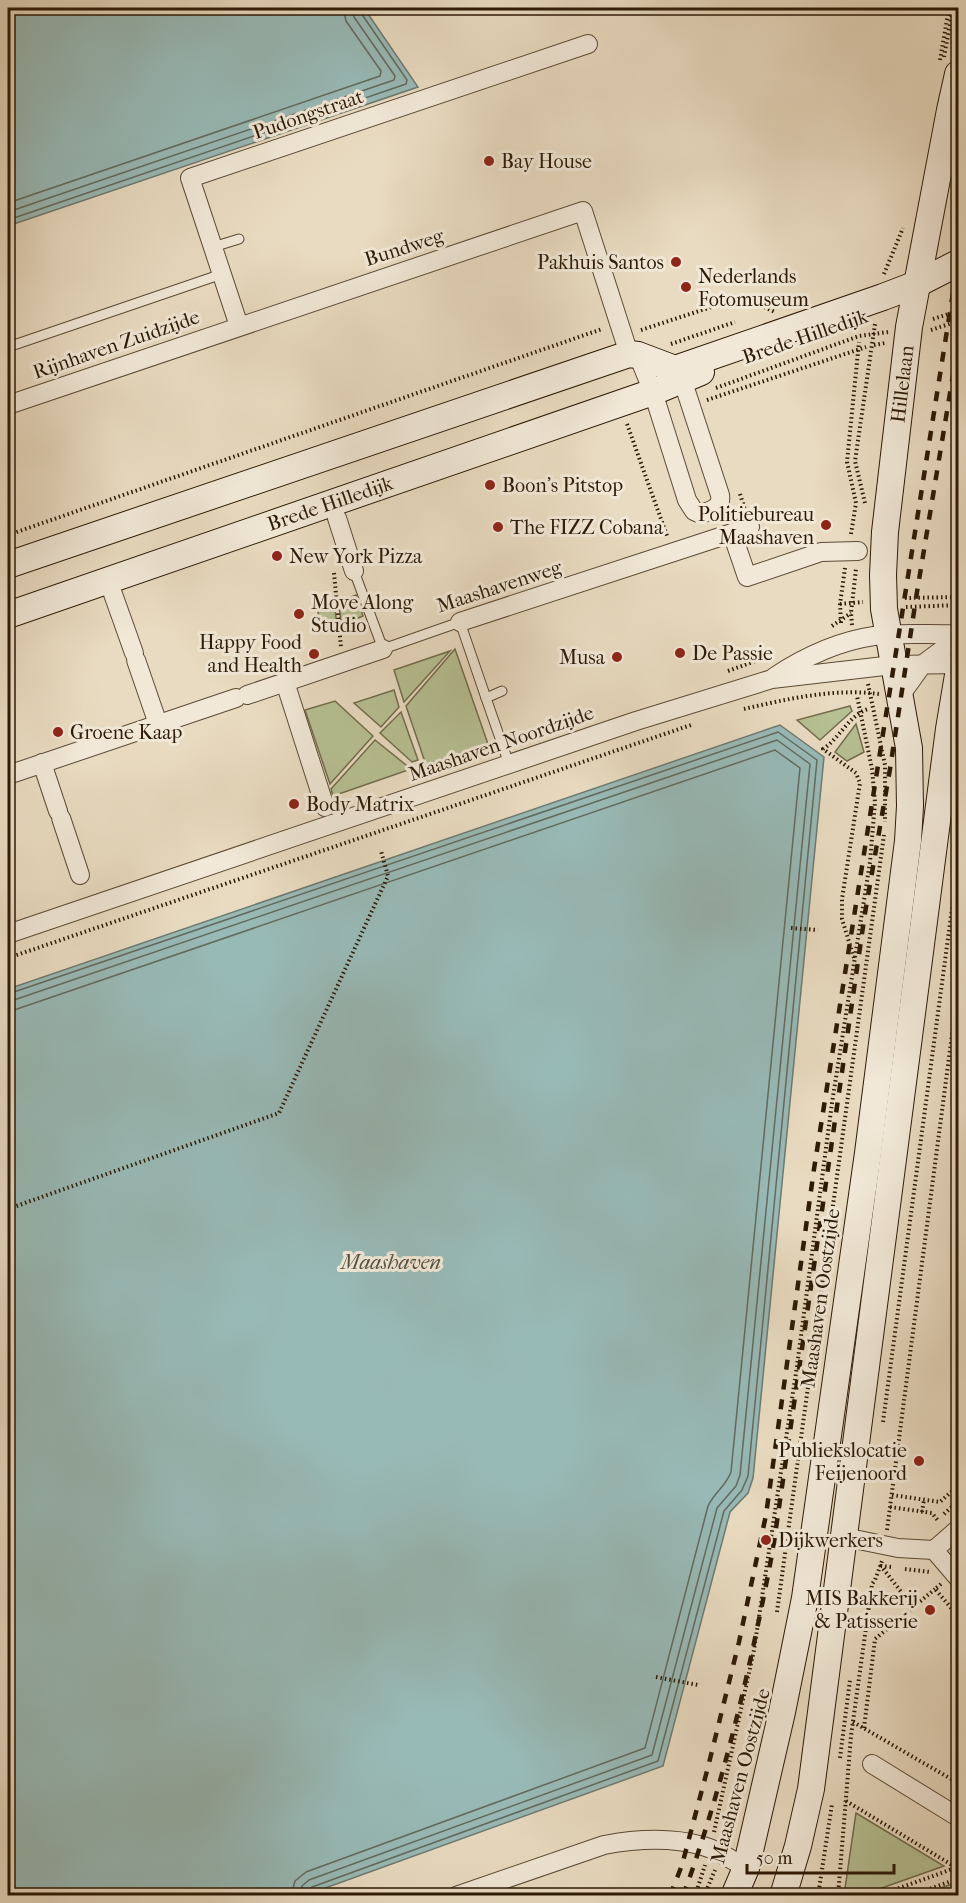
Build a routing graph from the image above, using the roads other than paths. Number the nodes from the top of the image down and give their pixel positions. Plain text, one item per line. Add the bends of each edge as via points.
1 (588, 44) dead end
2 (958, 83) edge
3 (239, 239) dead end
4 (213, 247) junction
5 (958, 263) edge
6 (222, 274) junction
7 (958, 282) edge
8 (916, 291) junction
9 (239, 326) junction
10 (8, 347) edge
11 (634, 354) junction
12 (685, 388) junction
13 (653, 392) junction
14 (8, 405) edge
15 (337, 518) dead end
16 (750, 527) dead end
17 (732, 533) junction
18 (853, 550) road end
19 (8, 565) edge
20 (357, 570) joint
21 (113, 594) dead end
22 (8, 615) edge
23 (460, 622) junction
24 (888, 635) junction
25 (915, 635) junction
26 (958, 636) edge
27 (383, 648) junction
28 (952, 663) edge
29 (923, 664) junction
30 (893, 665) junction
31 (772, 679) junction
32 (285, 682) junction
33 (502, 692) dead end
34 (900, 696) junction
35 (486, 698) junction
36 (158, 724) junction
37 (42, 763) junction
38 (509, 764) junction
39 (8, 775) edge
40 (325, 807) dead end
41 (83, 882) dead end
42 (8, 934) edge
43 (951, 1529) edge
44 (844, 1537) junction
45 (934, 1550) junction
46 (958, 1578) edge
47 (872, 1764) dead end
48 (958, 1817) edge
49 (746, 1868) junction
50 (456, 1896) edge
51 (734, 1896) edge
52 (783, 1896) edge

1 - 4 street, Pudongstraat via 190,178
2 - 8 main road, Hillelaan
3 - 4 lane
4 - 6 street, Pudongstraat
5 - 8 main road, Brede Hilledijk
6 - 9 street, Pudongstraat
6 - 10 lane
7 - 8 main road, Brede Hilledijk
8 - 11 main road, Brede Hilledijk via 675,369
8 - 12 main road, Brede Hilledijk
8 - 24 main road, Hillelaan via 885,532 883,575
9 - 11 street, Bundweg via 583,212
9 - 14 street, Rijnhaven Zuidzijde
11 - 13 street
11 - 19 main road
12 - 13 main road, Brede Hilledijk
12 - 13 street via 721,501 714,510 701,514 687,500
13 - 22 main road, Brede Hilledijk
15 - 20 street
16 - 17 street, Maashavenweg
17 - 18 street via 747,577 821,552
17 - 23 street, Maashavenweg
20 - 27 lane
21 - 36 street
23 - 27 lane, Maashavenweg
23 - 35 lane
24 - 25 street, Maashaven Noordzijde
24 - 30 main road, Hillelaan
24 - 31 street, Maashaven Noordzijde via 845,644 797,662
25 - 26 street, Maashaven Noordzijde
25 - 28 street via 925,638
26 - 28 street
27 - 32 street, Maashavenweg
28 - 29 street, Maashaven Noordzijde
28 - 44 main road via 953,703
29 - 30 street, Maashaven Noordzijde
29 - 34 street
30 - 31 street, Maashaven Noordzijde
30 - 34 main road, Hillelaan
31 - 38 street, Maashaven Noordzijde
32 - 36 street, Maashavenweg
32 - 40 street
33 - 35 lane
34 - 49 main road, Maashaven Oostzijde via 909,748 908,840 868,1153 805,1598
35 - 38 lane
36 - 37 street, Maashavenweg
37 - 39 street, Maashavenweg
37 - 41 street
38 - 42 street, Maashaven Noordzijde
43 - 45 street
44 - 45 street
44 - 52 main road via 811,1789
45 - 46 street
47 - 48 street
49 - 50 street via 716,1851 645,1839 604,1845
49 - 51 main road, Maashaven Oostzijde

